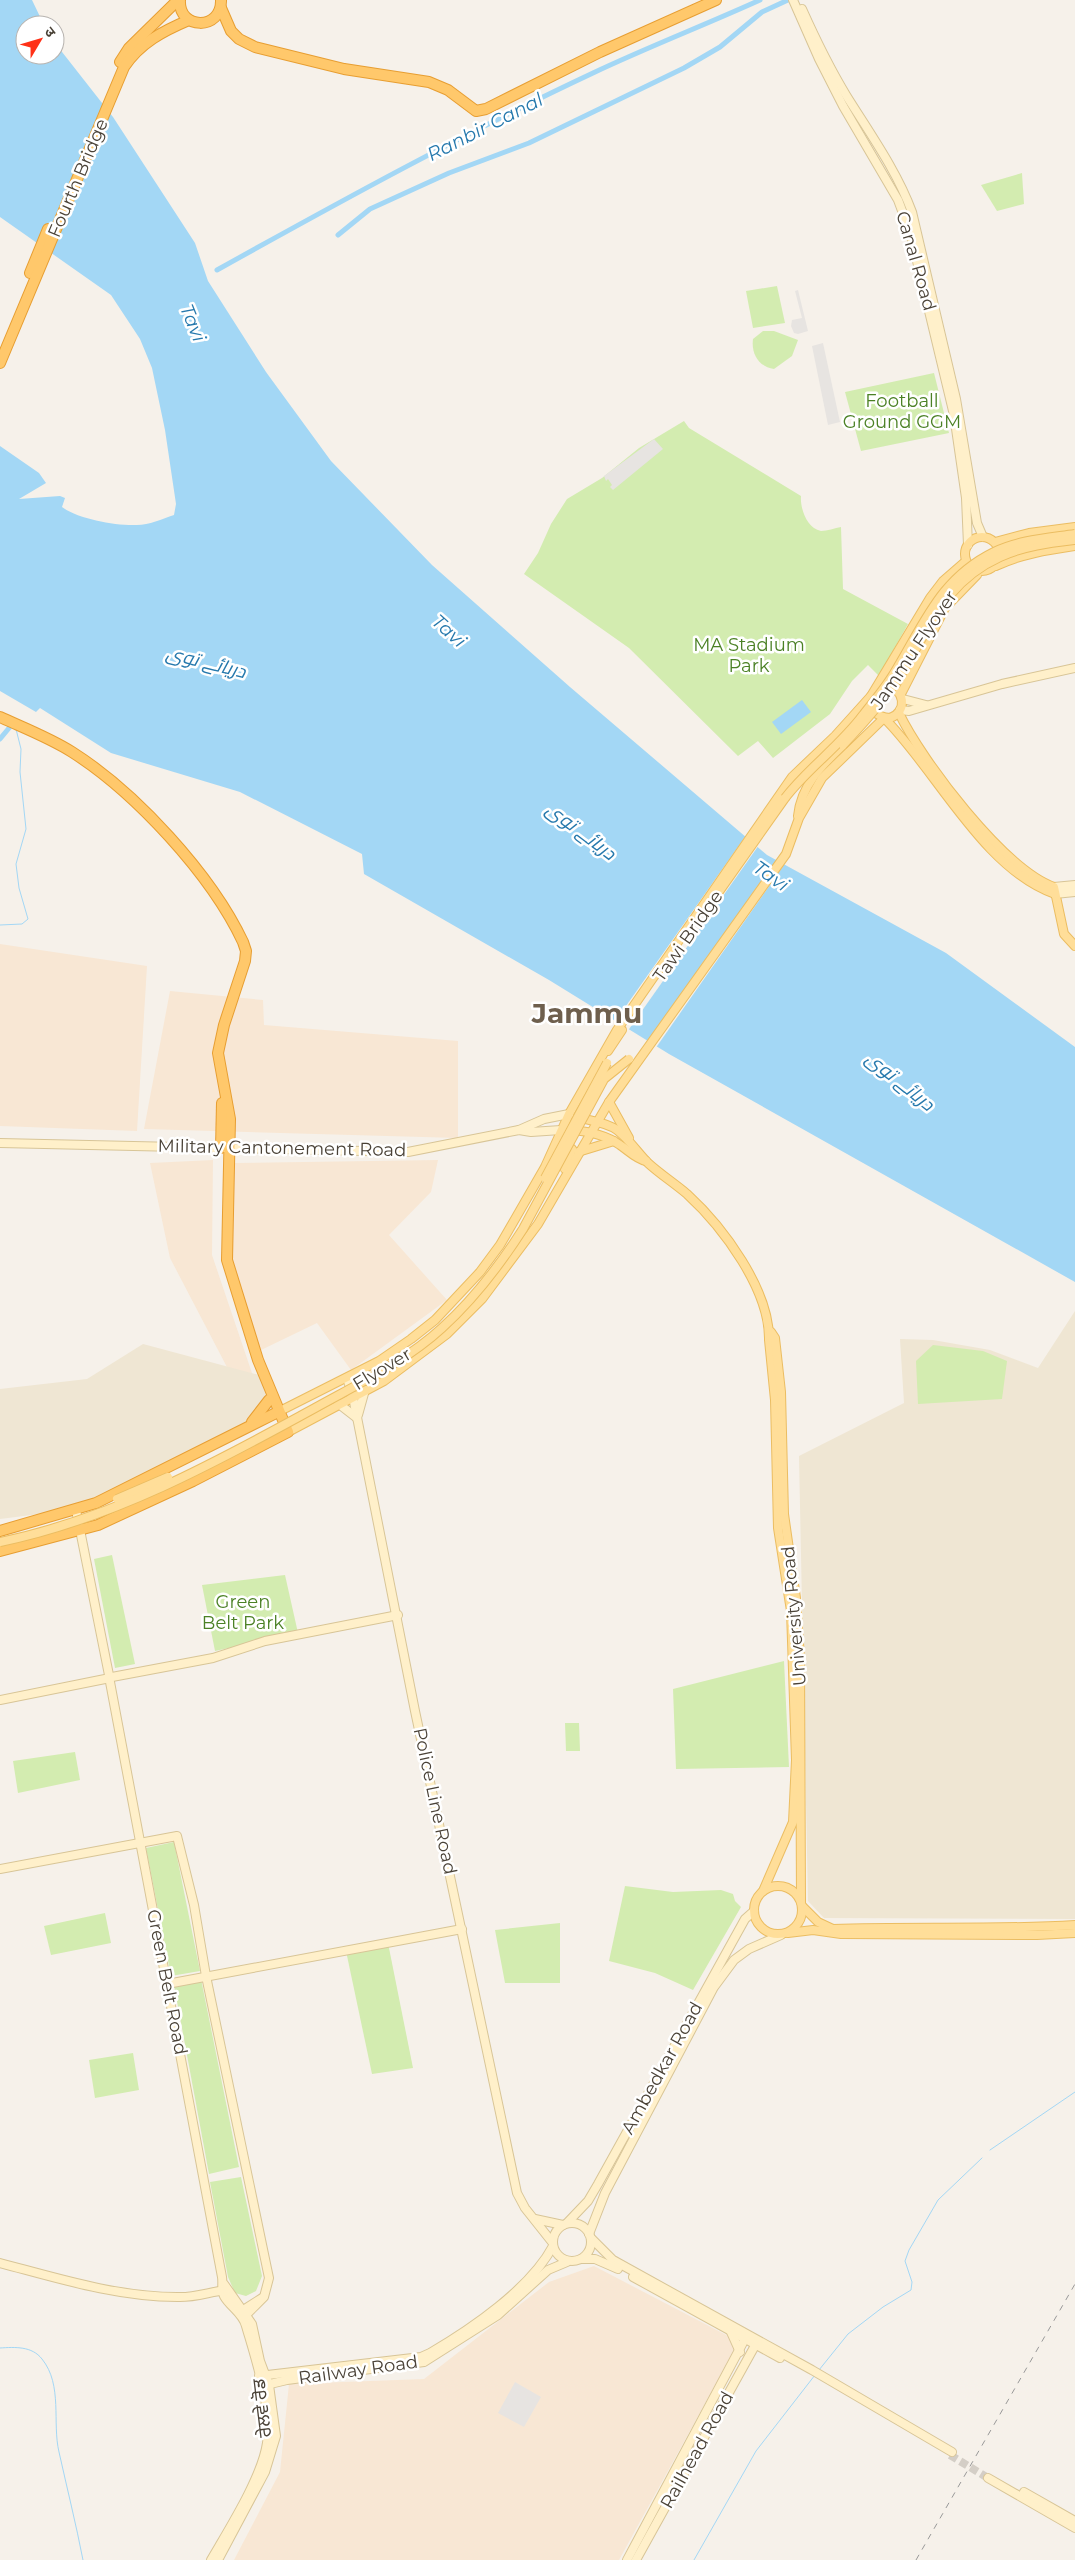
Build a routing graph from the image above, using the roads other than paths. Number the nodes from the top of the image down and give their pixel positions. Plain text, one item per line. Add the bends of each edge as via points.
1 (179, 0) edge
2 (716, 0) edge
3 (793, 0) edge
4 (798, 0) edge
5 (221, 4) edge
6 (188, 20) junction
7 (208, 23) junction
8 (228, 27) junction
9 (111, 89) junction
10 (46, 244) junction
11 (0, 346) edge
12 (0, 364) edge
13 (1075, 527) edge
14 (1075, 534) edge
15 (983, 537) junction
16 (1075, 540) edge
17 (995, 542) junction
18 (968, 544) junction
19 (1075, 546) edge
20 (966, 561) junction
21 (996, 566) junction
22 (980, 572) junction
23 (1075, 668) edge
24 (873, 693) junction
25 (902, 696) junction
26 (926, 706) junction
27 (899, 712) junction
28 (0, 717) edge
29 (884, 718) junction
30 (0, 724) edge
31 (29, 734) junction
32 (799, 818) junction
33 (761, 826) junction
34 (1075, 885) edge
35 (1054, 890) junction
36 (1075, 892) edge
37 (1075, 946) edge
38 (619, 1031) junction
39 (616, 1042) junction
40 (647, 1051) junction
41 (594, 1069) junction
42 (609, 1102) junction
43 (569, 1114) junction
44 (596, 1122) junction
45 (518, 1130) junction
46 (561, 1130) junction
47 (590, 1133) junction
48 (614, 1141) junction
49 (0, 1143) edge
50 (635, 1147) junction
51 (553, 1148) junction
52 (224, 1150) junction
53 (578, 1152) junction
54 (646, 1162) junction
55 (566, 1174) junction
56 (347, 1378) junction
57 (365, 1390) junction
58 (353, 1397) junction
59 (269, 1400) junction
60 (340, 1404) junction
61 (277, 1413) junction
62 (357, 1418) junction
63 (246, 1428) junction
64 (286, 1433) junction
65 (96, 1502) junction
66 (76, 1510) junction
67 (79, 1530) junction
68 (0, 1531) edge
69 (0, 1542) edge
70 (0, 1551) edge
71 (398, 1615) junction
72 (109, 1678) junction
73 (0, 1700) edge
74 (798, 1817) junction
75 (141, 1843) junction
76 (0, 1869) edge
77 (762, 1890) junction
78 (802, 1904) junction
79 (754, 1910) junction
80 (1075, 1925) edge
81 (462, 1929) junction
82 (1075, 1933) edge
83 (784, 1934) junction
84 (206, 1976) junction
85 (167, 1984) junction
86 (535, 2219) junction
87 (565, 2224) junction
88 (590, 2236) junction
89 (553, 2244) junction
90 (582, 2259) junction
91 (567, 2262) junction
92 (0, 2263) edge
93 (225, 2290) junction
94 (243, 2313) junction
95 (731, 2332) junction
96 (746, 2337) junction
97 (757, 2343) junction
98 (764, 2350) junction
99 (740, 2352) junction
100 (749, 2356) junction
101 (810, 2372) junction
102 (263, 2376) junction
103 (266, 2386) junction
104 (951, 2453) tunnel mouth
105 (1075, 2521) edge
106 (1075, 2528) edge
107 (211, 2560) edge
108 (218, 2560) edge
109 (626, 2560) edge
110 (636, 2560) edge

1 - 6 highway
1 - 9 highway via 129,48 114,72
2 - 8 highway via 476,111 448,90 429,82 344,69 307,58 272,53 246,43
3 - 18 main road, Canal Road via 843,106 898,200 910,232 954,415 966,498
4 - 15 main road, Canal Road via 830,67 906,196 912,212 956,399 977,523
5 - 7 highway via 214,19
5 - 8 highway
6 - 7 highway
6 - 9 highway, Fourth Bridge via 142,46
7 - 8 highway
9 - 10 highway, Fourth Bridge
10 - 11 highway, Fourth Bridge
10 - 12 highway, Fourth Bridge
13 - 17 main road via 1028,533
14 - 33 main road, Jammu Flyover, bridge via 1003,548 962,572 935,601 895,672 861,718 805,773
15 - 17 main road
15 - 18 main road
16 - 32 main road, Jammu Flyover, bridge via 1014,552 981,566 966,577 940,605 900,675 865,722 812,777
17 - 21 main road via 1000,554
18 - 20 main road
19 - 21 main road via 1047,550
20 - 22 main road
20 - 24 main road via 943,581 930,598
21 - 22 main road
22 - 25 main road via 945,608
23 - 26 main road via 1002,684
24 - 25 main road via 892,686
24 - 29 main road via 872,710
24 - 33 main road via 835,736 796,772
25 - 26 main road
25 - 27 main road
26 - 27 main road
27 - 29 main road
27 - 35 main road via 913,739 988,836 1036,879
28 - 31 highway
29 - 32 main road via 826,773
29 - 35 main road via 902,736 982,840 1033,884
30 - 31 highway
31 - 52 highway via 76,761 145,819 198,878 236,941 240,958 213,1050 214,1072 222,1105
32 - 40 main road via 786,854
33 - 38 main road, Tawi Bridge
34 - 35 main road
35 - 36 main road
35 - 37 main road via 1064,934
38 - 39 main road, Tawi Bridge
38 - 41 main road
39 - 41 main road, Tawi Bridge
39 - 65 main road, Flyover, bridge via 515,1234 485,1277 439,1325 382,1366 285,1420 117,1499
40 - 42 main road
40 - 69 main road, Flyover, bridge via 630,1059 604,1079 509,1251 469,1302 418,1348 287,1423 120,1505 88,1518
41 - 43 main road
42 - 44 main road
42 - 50 main road
43 - 44 main road
43 - 45 main road via 544,1118
43 - 46 main road
44 - 47 main road
44 - 50 main road via 616,1130
45 - 46 main road, Military Cantonement Road
45 - 52 main road, Military Cantonement Road via 408,1152
46 - 47 main road
46 - 51 main road
47 - 48 main road
47 - 53 main road
48 - 53 main road
48 - 54 main road
49 - 52 main road, Military Cantonement Road
50 - 54 main road
51 - 55 main road via 562,1142 572,1149 565,1167
51 - 56 main road via 500,1245 461,1294 411,1339
52 - 59 highway via 220,1226 225,1276
52 - 61 highway via 228,1267
53 - 55 main road
54 - 74 main road, University Road via 693,1200 730,1245 761,1297 775,1338 781,1392 784,1514 797,1604 801,1703
55 - 57 main road via 538,1224 482,1299 422,1354 384,1381
56 - 58 main road, Police Line Road
56 - 61 main road
57 - 58 main road
57 - 62 main road
58 - 60 main road
58 - 62 main road, Police Line Road
59 - 61 highway
59 - 63 highway
60 - 62 main road
60 - 64 main road
61 - 63 highway
61 - 64 highway
62 - 71 main road, Police Line Road
63 - 65 highway
64 - 67 highway via 193,1481 98,1525
65 - 66 highway
66 - 67 main road, Green Belt Road
66 - 68 highway
67 - 70 highway
67 - 72 main road, Green Belt Road
71 - 72 main road via 265,1641 213,1658
71 - 81 main road, Police Line Road
72 - 73 main road
72 - 75 main road, Green Belt Road
74 - 77 main road, University Road
74 - 78 main road, University Road
75 - 76 main road
75 - 84 main road via 177,1836 194,1905
75 - 85 main road, Green Belt Road
77 - 78 main road via 772,1886 784,1887 796,1894
77 - 79 main road
78 - 80 main road via 818,1922 833,1928
78 - 83 main road via 800,1922
79 - 83 main road via 761,1927 768,1932
79 - 87 main road, Ambedkar Road via 744,1919 593,2192
81 - 84 main road
81 - 86 main road, Police Line Road via 517,2194
82 - 83 main road via 841,1934 813,1930
83 - 88 main road via 749,1949 734,1960 714,1987 605,2193
84 - 85 main road
84 - 94 main road via 269,2278 264,2297
85 - 93 main road, Green Belt Road
86 - 87 main road
86 - 89 main road, Police Line Road
87 - 88 main road via 577,2224
87 - 89 main road via 554,2233
88 - 90 main road via 590,2249
88 - 96 main road via 614,2260
89 - 91 main road via 560,2258
89 - 102 main road via 527,2280 505,2301 430,2353 421,2357
90 - 91 main road
90 - 95 main road via 608,2264
91 - 103 main road, Railway Road via 548,2270 511,2304 424,2362
92 - 93 main road via 68,2281 138,2294 187,2297
93 - 94 main road via 227,2300
94 - 102 main road via 252,2324
95 - 96 main road
95 - 99 main road
96 - 97 main road
96 - 99 main road, Railhead Road
97 - 98 main road
97 - 100 main road, Railhead Road
97 - 101 main road
98 - 100 main road
98 - 101 main road
99 - 109 main road, Railhead Road
100 - 110 main road, Railhead Road
101 - 104 main road
102 - 103 main road
103 - 107 main road, ਰੇਲਵੇ ਰੋਡ via 267,2444 243,2502
103 - 108 main road via 276,2436 271,2460
105 - 106 main road via 1014,2486 988,2476

